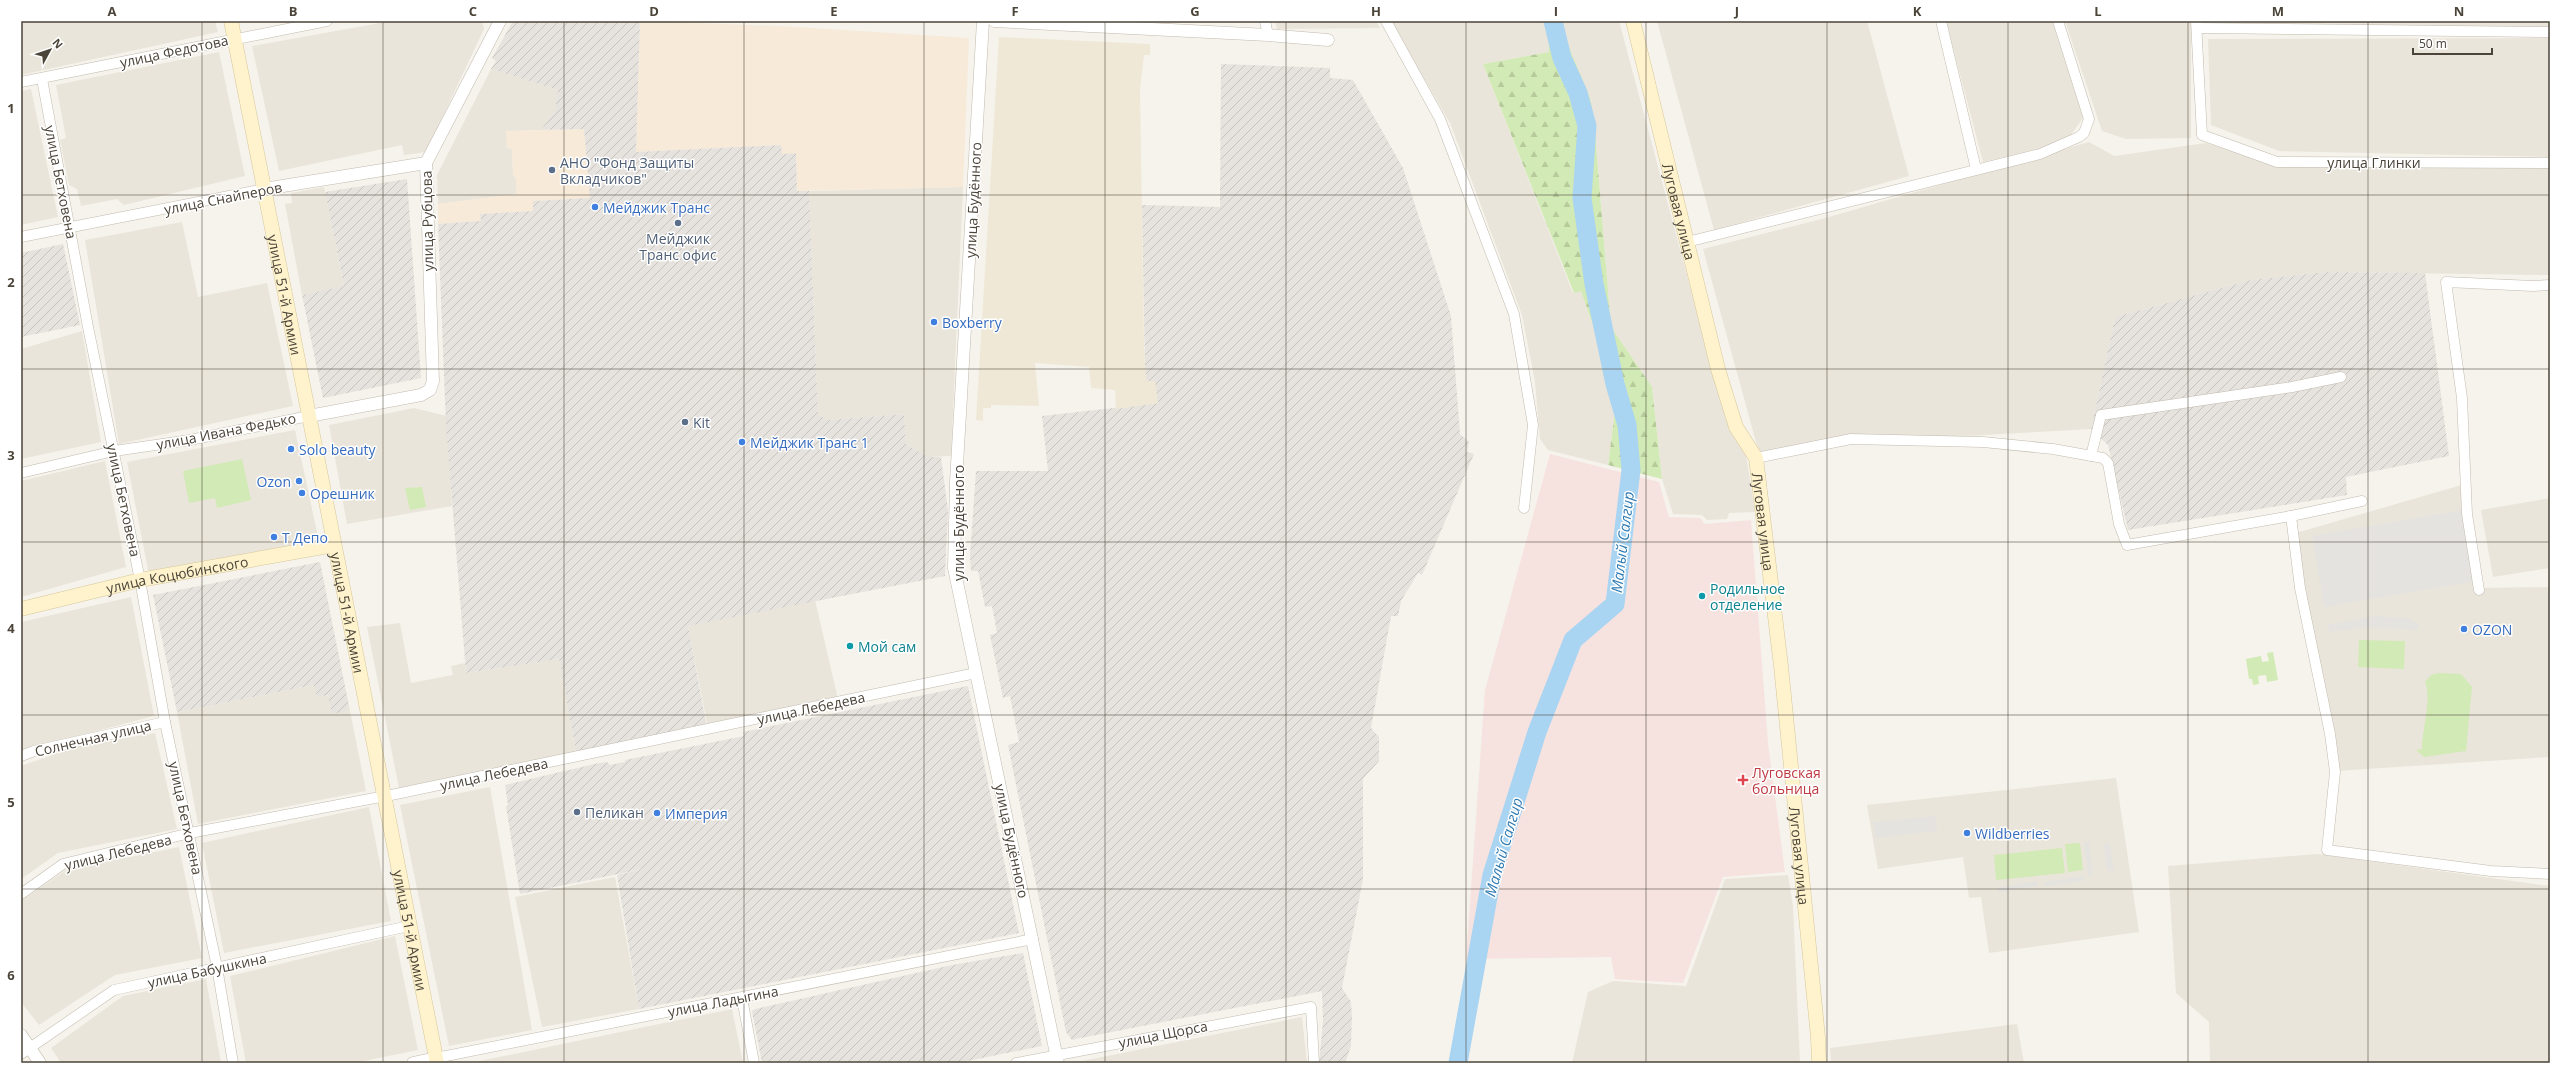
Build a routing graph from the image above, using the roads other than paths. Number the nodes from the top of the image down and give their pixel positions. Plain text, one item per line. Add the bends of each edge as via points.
1 (231, 21) edge
2 (327, 21) edge
3 (500, 21) edge
4 (983, 21) edge
5 (994, 21) edge
6 (1266, 21) edge
7 (1386, 21) edge
8 (1633, 21) edge
9 (1941, 21) edge
10 (2058, 21) edge
11 (1122, 24) edge
12 (2196, 24) edge
13 (2550, 32) edge
14 (1268, 35) junction
15 (234, 38) junction
16 (1328, 40) dead end
17 (42, 78) junction
18 (21, 82) edge
19 (426, 163) junction
20 (2550, 163) edge
21 (1976, 169) junction
22 (264, 188) junction
23 (70, 228) junction
24 (21, 237) edge
25 (1687, 242) junction
26 (2550, 285) edge
27 (2341, 377) dead end
28 (430, 390) joint
29 (309, 416) junction
30 (114, 451) junction
31 (2091, 456) junction
32 (1756, 458) junction
33 (21, 473) edge
34 (2362, 501) dead end
35 (1524, 508) dead end
36 (2291, 516) junction
37 (334, 545) junction
38 (140, 580) junction
39 (2479, 590) dead end
40 (21, 609) edge
41 (976, 673) junction
42 (165, 722) junction
43 (21, 756) edge
44 (384, 796) junction
45 (190, 833) junction
46 (2550, 874) edge
47 (21, 894) edge
48 (409, 926) junction
49 (1033, 940) junction
50 (217, 967) junction
51 (742, 998) junction
52 (21, 1035) edge
53 (25, 1051) edge
54 (1058, 1059) edge
55 (436, 1060) edge
56 (40, 1063) edge
57 (233, 1063) edge
58 (413, 1063) edge
59 (754, 1063) edge
60 (1016, 1063) edge
61 (1314, 1063) edge
62 (1818, 1063) edge

1 - 15 main road, улица 51-й Армии
2 - 15 street, улица Федотова
3 - 19 street, улица Рубцова
4 - 41 street, улица Будённого via 956,482 954,568
5 - 11 street
6 - 14 street
7 - 35 street via 1440,119 1514,314 1532,425
8 - 25 main road, Луговая улица
9 - 21 street
10 - 21 street via 2089,119 2088,126 2079,137 2052,149
11 - 14 street
12 - 13 street
12 - 20 street, улица Глинки via 2202,135 2277,162
14 - 16 street
15 - 17 street, улица Федотова
15 - 22 main road, улица 51-й Армии
17 - 18 street, улица Федотова
17 - 23 street, улица Бетховена
19 - 22 street, улица Снайперов
19 - 28 street, улица Рубцова via 433,381
21 - 25 street
22 - 23 street, улица Снайперов
22 - 29 main road, улица 51-й Армии
23 - 24 street, улица Снайперов
23 - 30 street, улица Бетховена
25 - 32 main road, Луговая улица via 1718,369 1734,420
26 - 39 street via 2446,282 2462,398 2467,514
27 - 31 street via 2292,388 2101,415
28 - 29 street, улица Ивана Федько via 421,395
29 - 30 street, улица Ивана Федько via 190,440
29 - 37 main road, улица 51-й Армии
30 - 33 street, улица Ивана Федько
30 - 38 street, улица Бетховена
31 - 32 street via 2053,449 1983,442 1850,439
31 - 36 street via 2103,458 2108,464 2119,524 2128,545
32 - 62 main road, Луговая улица via 1781,666 1818,1030
34 - 36 street
36 - 46 street via 2300,588 2330,734 2335,772 2327,850 2491,871
37 - 38 main road, улица Коцюбинского
37 - 44 main road, улица 51-й Армии
38 - 40 main road, улица Коцюбинского
38 - 42 street, улица Бетховена
41 - 44 street, улица Лебедева
41 - 49 street, улица Будённого
42 - 43 street, Солнечная улица
42 - 45 street, улица Бетховена
44 - 45 street, улица Лебедева
44 - 48 main road, улица 51-й Армии
45 - 47 street, улица Лебедева via 63,864
45 - 50 street, улица Бетховена
48 - 50 street, улица Бабушкина
48 - 55 main road, улица 51-й Армии
49 - 51 street, улица Ладыгина
49 - 54 street, улица Будённого
50 - 53 street, улица Бабушкина via 114,990
50 - 57 street, улица Бетховена
51 - 55 street, улица Ладыгина
51 - 59 street
52 - 53 street
53 - 56 street
54 - 60 street, улица Щорса
54 - 61 street, улица Щорса via 1311,1007
55 - 58 street, улица Ладыгина

